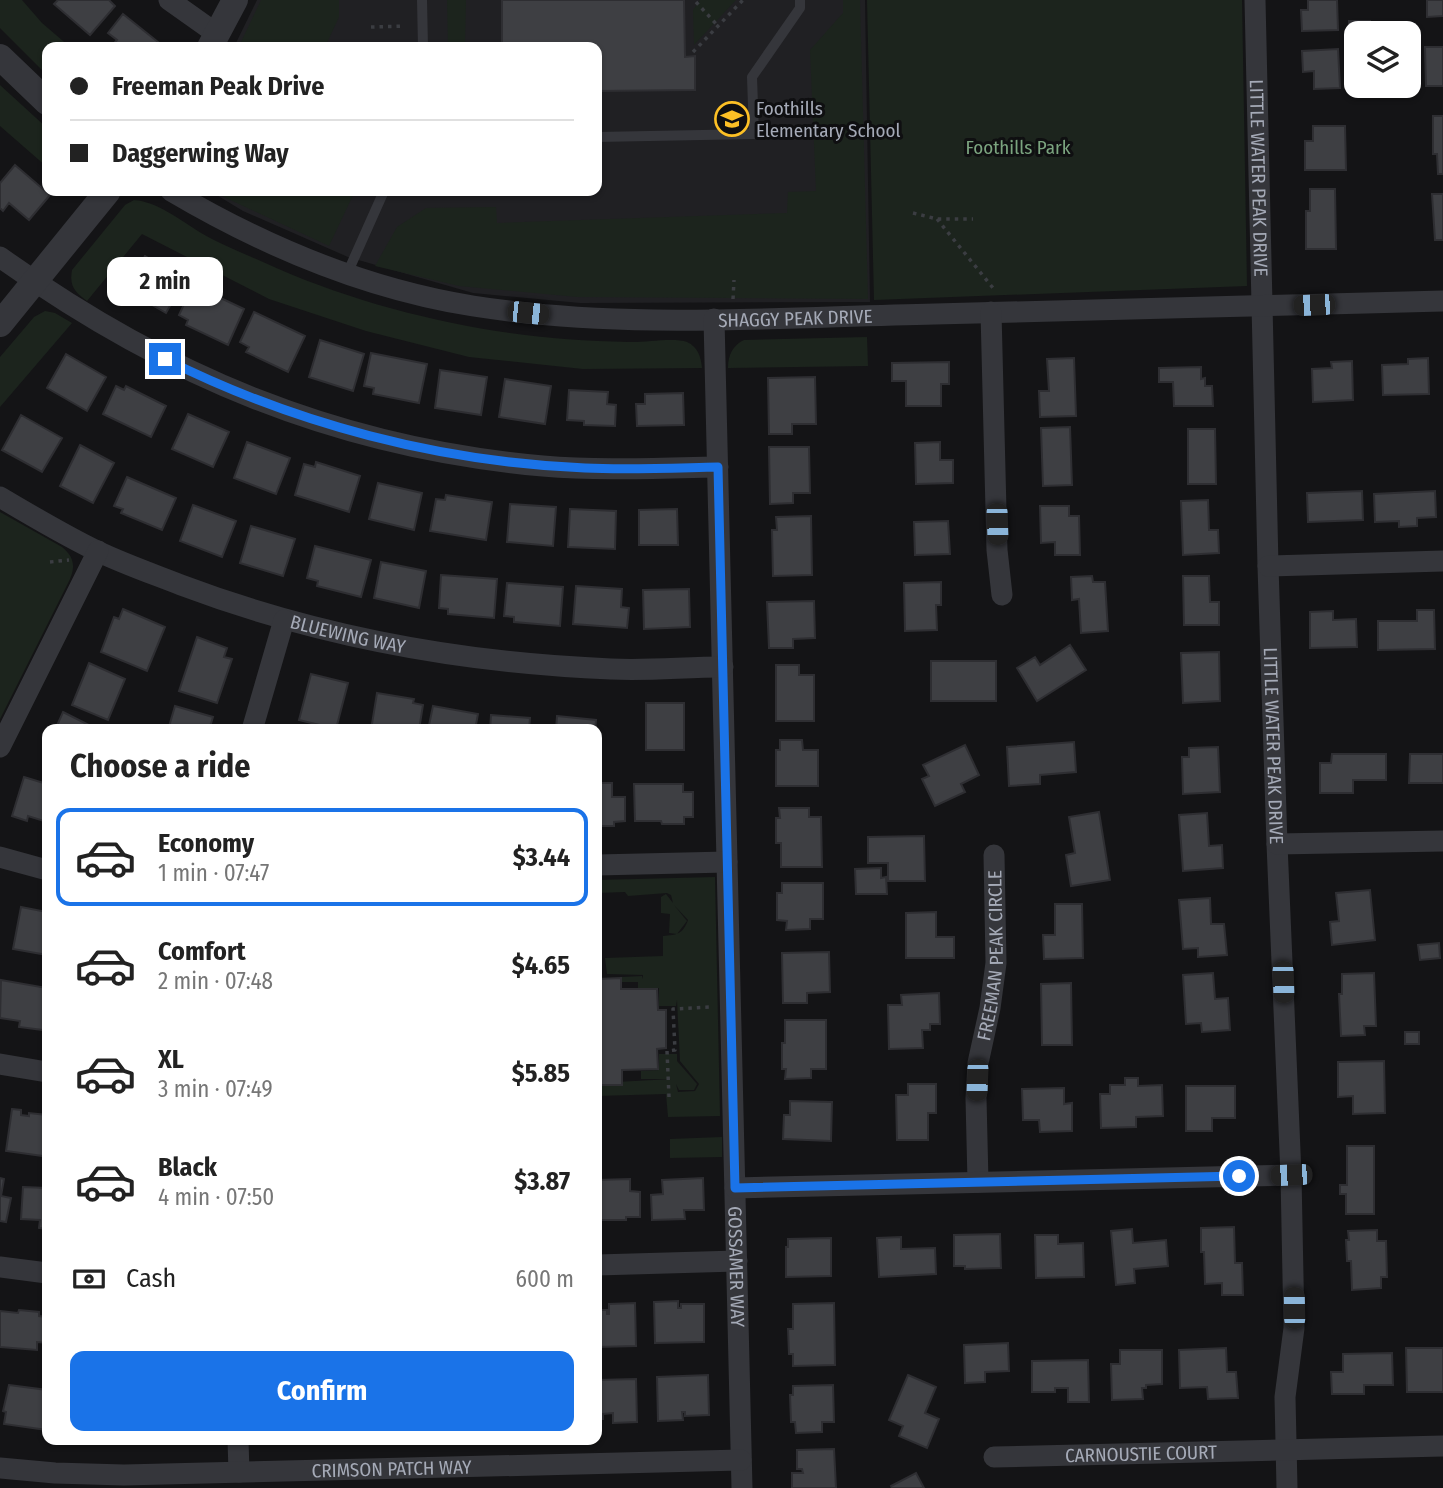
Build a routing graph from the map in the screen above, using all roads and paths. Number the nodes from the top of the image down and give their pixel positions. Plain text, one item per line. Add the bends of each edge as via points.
1 (169, 0) edge
2 (235, 0) edge
3 (422, 0) edge
4 (743, 0) edge
5 (800, 0) edge
6 (1255, 0) edge
7 (695, 2) dead end
8 (405, 26) dead end
9 (718, 26) junction
10 (371, 27) dead end
11 (216, 41) edge
12 (423, 42) edge
13 (693, 51) dead end
14 (0, 57) edge
15 (42, 97) edge
16 (602, 137) edge
17 (104, 196) edge
18 (180, 196) edge
19 (382, 196) edge
20 (914, 213) dead end
21 (936, 219) junction
22 (973, 219) dead end
23 (0, 257) edge
24 (347, 274) junction
25 (734, 280) dead end
26 (36, 282) junction
27 (993, 288) dead end
28 (733, 299) dead end
29 (1443, 301) edge
30 (1262, 306) junction
31 (991, 312) junction
32 (714, 319) junction
33 (0, 324) edge
34 (718, 467) junction
35 (0, 497) edge
36 (98, 551) junction
37 (74, 560) dead end
38 (1443, 561) edge
39 (50, 562) dead end
40 (1268, 566) junction
41 (1002, 595) dead end
42 (284, 620) junction
43 (723, 667) junction
44 (255, 724) edge
45 (0, 747) edge
46 (1443, 841) edge
47 (1277, 845) junction
48 (994, 855) dead end
49 (0, 857) edge
50 (727, 862) junction
51 (602, 865) edge
52 (42, 869) edge
53 (711, 1007) dead end
54 (0, 1064) edge
55 (42, 1071) edge
56 (669, 1097) dead end
57 (1291, 1175) junction
58 (978, 1182) junction
59 (735, 1188) junction
60 (737, 1261) junction
61 (602, 1265) edge
62 (0, 1267) edge
63 (42, 1272) edge
64 (238, 1445) edge
65 (1443, 1446) edge
66 (1286, 1450) junction
67 (995, 1457) dead end
68 (741, 1460) junction
69 (0, 1468) edge
70 (239, 1472) junction
71 (742, 1488) edge
72 (1287, 1488) edge

1 - 11 street
2 - 11 street
3 - 12 lane
4 - 9 path
5 - 16 lane via 800,8 752,78 754,134
6 - 30 street, LITTLE WATER PEAK DRIVE
7 - 9 path
8 - 10 path
9 - 13 path
14 - 15 street
17 - 26 street
18 - 24 street, SHAGGY PEAK DRIVE via 232,226
19 - 24 lane
20 - 21 path
21 - 22 path
21 - 27 path
23 - 26 street
24 - 32 street, SHAGGY PEAK DRIVE via 470,306 585,319
25 - 28 path
26 - 33 street
26 - 34 street via 99,324 190,372 350,431 449,453 543,466
29 - 30 street, SHAGGY PEAK DRIVE
30 - 31 street, SHAGGY PEAK DRIVE
30 - 40 street, LITTLE WATER PEAK DRIVE
31 - 32 street, SHAGGY PEAK DRIVE
31 - 41 street
32 - 34 street, GOSSAMER WAY
34 - 43 street, GOSSAMER WAY
35 - 36 street, BLUEWING WAY
36 - 42 street, BLUEWING WAY
36 - 45 street
37 - 39 path
38 - 40 street
40 - 47 street, LITTLE WATER PEAK DRIVE
42 - 43 street, BLUEWING WAY via 358,638 496,660 614,669
42 - 44 street
43 - 50 street, GOSSAMER WAY
46 - 47 street
47 - 57 street, LITTLE WATER PEAK DRIVE
48 - 58 street, FREEMAN PEAK CIRCLE via 996,963 978,1063
49 - 52 street
50 - 51 street
50 - 59 street, GOSSAMER WAY
53 - 56 path via 673,1009 675,1050 667,1051
54 - 55 street
57 - 58 street
57 - 66 street, LITTLE WATER PEAK DRIVE via 1294,1328 1285,1397
58 - 59 street
59 - 60 street, GOSSAMER WAY
60 - 61 street
60 - 68 street, GOSSAMER WAY
62 - 63 street
64 - 70 street
65 - 66 street, CARNOUSTIE COURT
66 - 67 street, CARNOUSTIE COURT
66 - 72 street, LITTLE WATER PEAK DRIVE
68 - 70 street, CRIMSON PATCH WAY
68 - 71 street, GOSSAMER WAY
69 - 70 street, CRIMSON PATCH WAY via 89,1475

